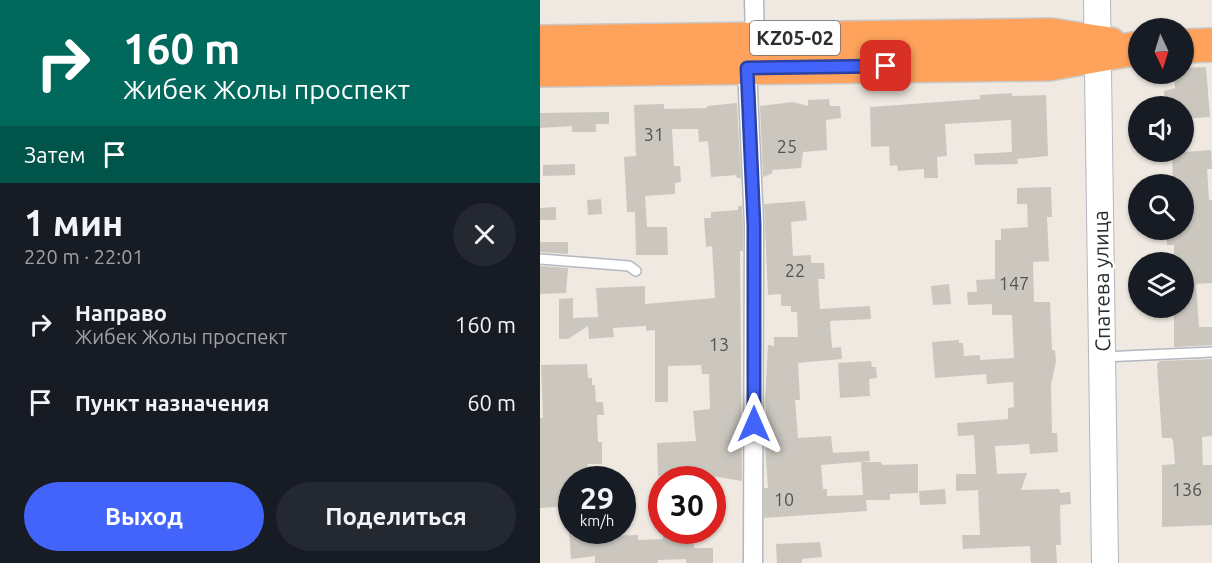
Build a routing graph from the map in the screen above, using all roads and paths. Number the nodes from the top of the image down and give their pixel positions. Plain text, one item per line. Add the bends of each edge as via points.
1 (754, 0) edge
2 (1097, 0) edge
3 (540, 42) edge
4 (1212, 45) edge
5 (1194, 46) edge
6 (1128, 48) edge
7 (1098, 49) junction
8 (751, 53) junction
9 (540, 70) edge
10 (540, 259) edge
11 (636, 271) dead end
12 (1212, 352) edge
13 (1103, 357) junction
14 (753, 563) edge
15 (1105, 563) edge

1 - 8 street
2 - 7 street, Спатева улица
3 - 8 highway, KZ05-02
4 - 5 highway
6 - 7 highway, KZ05-02
7 - 8 highway, KZ05-02 via 1049,64
7 - 13 street, Спатева улица
8 - 9 highway, KZ05-02
8 - 14 street
10 - 11 lane via 629,266
12 - 13 lane
13 - 15 street, Спатева улица

